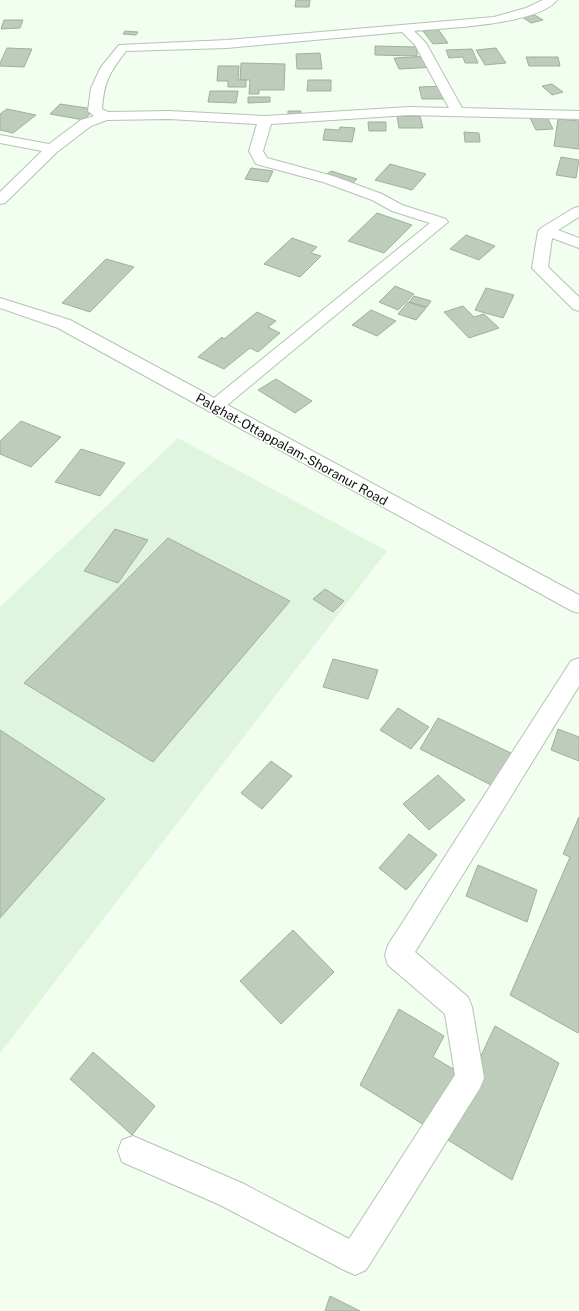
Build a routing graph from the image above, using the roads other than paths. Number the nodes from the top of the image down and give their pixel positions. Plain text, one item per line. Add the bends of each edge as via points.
1 (551, 0) edge
2 (404, 27) junction
3 (458, 112) junction
4 (579, 115) edge
5 (106, 116) junction
6 (265, 120) junction
7 (0, 139) edge
8 (52, 149) junction
9 (0, 200) edge
10 (579, 211) edge
11 (546, 231) junction
12 (579, 243) edge
13 (0, 303) edge
14 (579, 306) edge
15 (214, 407) junction
16 (579, 605) edge
17 (579, 667) edge
18 (133, 1151) dead end

1 - 2 street via 538,9 494,20
2 - 3 street via 420,43
2 - 5 street via 234,43 123,48 107,67 97,88 95,111
3 - 4 street
3 - 6 street via 409,111
5 - 6 street via 169,115
5 - 8 street via 86,123
6 - 15 street via 256,151 261,161 328,179 377,197 397,208 441,222
7 - 8 street
8 - 9 street
10 - 11 street
11 - 12 street
11 - 14 street via 540,268
13 - 15 street, Palghat-Ottappalam-Shoranur Road via 64,324
15 - 16 street, Palghat-Ottappalam-Shoranur Road
17 - 18 street via 398,955 458,1007 470,1078 355,1259 231,1194

